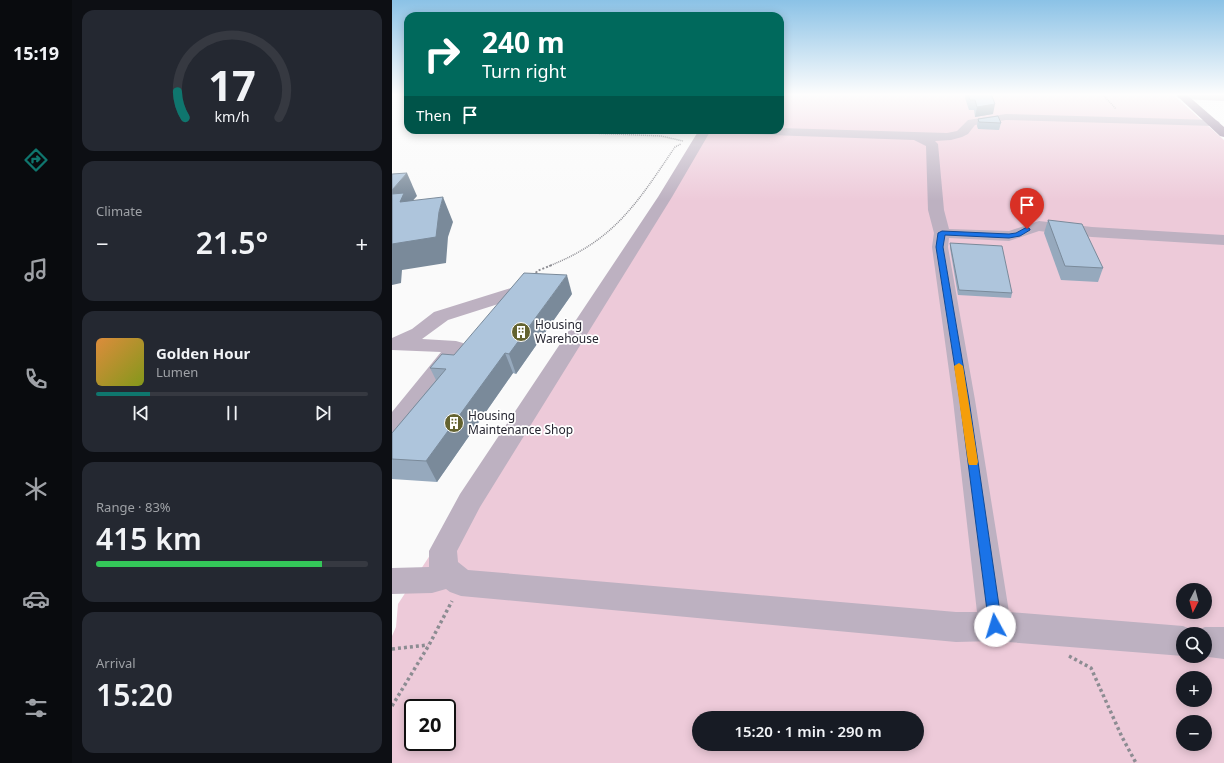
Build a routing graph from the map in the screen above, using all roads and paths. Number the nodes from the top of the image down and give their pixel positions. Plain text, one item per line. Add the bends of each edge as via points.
1 (964, 130) edge
2 (784, 132) edge
3 (614, 134) edge
4 (703, 134) edge
5 (933, 139) junction
6 (942, 233) junction
7 (1224, 240) edge
8 (527, 283) joint
9 (393, 344) edge
10 (392, 428) edge
11 (456, 579) junction
12 (392, 581) edge
13 (995, 626) junction
14 (1176, 639) edge
15 (1212, 642) edge
16 (1224, 643) edge
17 (429, 645) junction
18 (392, 649) edge
19 (1064, 653) dead end
20 (392, 706) edge
21 (1136, 763) edge

1 - 5 lane via 962,133
2 - 5 lane
3 - 8 path via 661,136 688,142 675,147 648,186 612,230 596,243 568,259 537,271
4 - 11 lane via 665,197 469,501 443,551 444,568
5 - 6 lane via 936,210
6 - 7 lane via 1009,236 1039,226
6 - 13 lane via 940,247
8 - 9 lane via 517,292 440,316 419,333
9 - 10 lane via 456,347
11 - 12 lane
11 - 13 lane via 956,627
11 - 17 path
13 - 14 lane
15 - 16 lane
17 - 18 path
17 - 20 path
19 - 21 path via 1091,668

